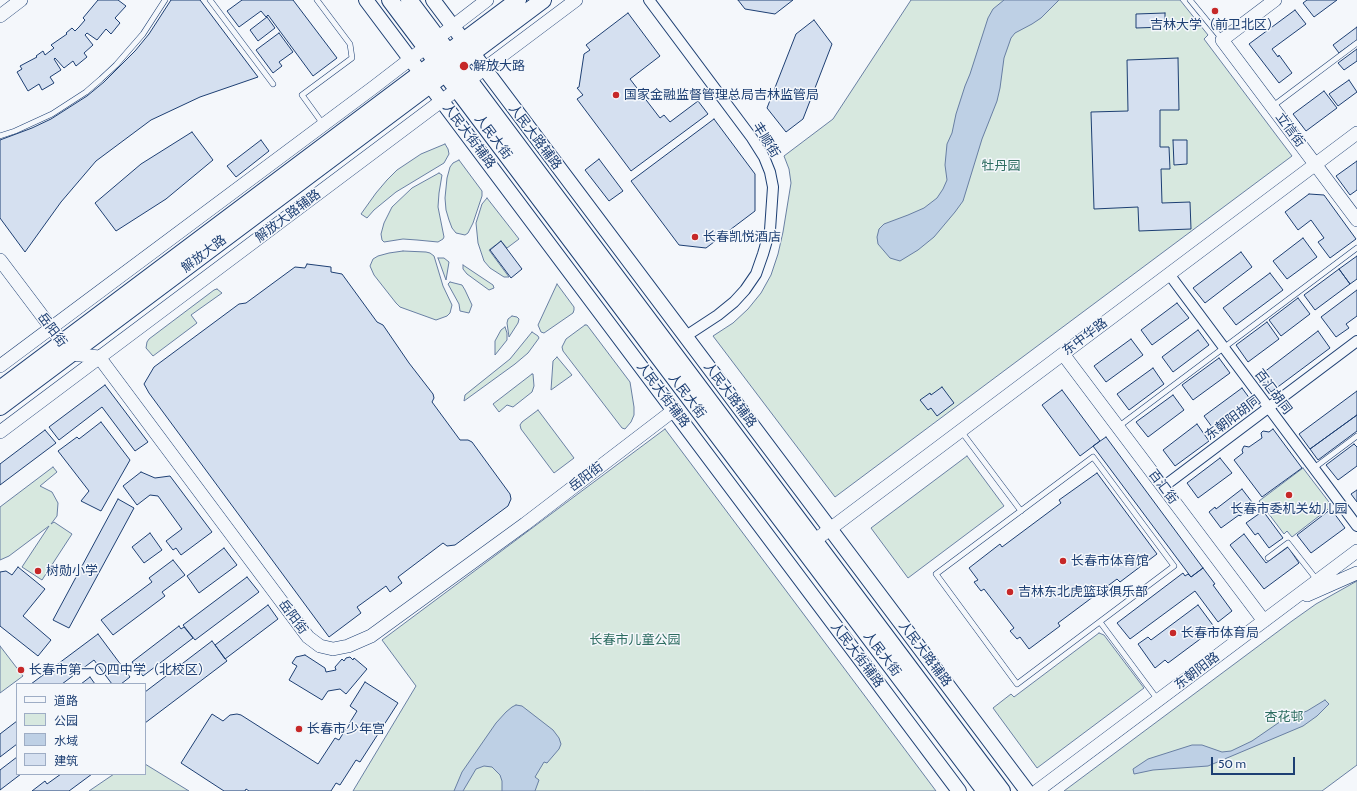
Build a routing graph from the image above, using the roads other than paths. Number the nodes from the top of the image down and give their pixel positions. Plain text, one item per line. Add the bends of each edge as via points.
1 (21, 0) edge
2 (165, 0) edge
3 (210, 0) edge
4 (317, 0) edge
5 (366, 0) edge
6 (390, 0) edge
7 (409, 0) edge
8 (433, 0) edge
9 (487, 0) edge
10 (518, 0) edge
11 (543, 0) edge
12 (576, 0) edge
13 (649, 0) edge
14 (1190, 0) edge
15 (1275, 0) edge
16 (0, 16) edge
17 (453, 26) junction
18 (1222, 40) junction
19 (431, 42) junction
20 (1357, 43) edge
21 (468, 47) junction
22 (411, 59) junction
23 (447, 63) junction
24 (484, 68) junction
25 (425, 79) junction
26 (273, 84) dead end
27 (463, 84) junction
28 (442, 100) junction
29 (1272, 107) junction
30 (324, 124) junction
31 (1357, 133) edge
32 (0, 136) edge
33 (1316, 165) junction
34 (1357, 220) edge
35 (1357, 248) edge
36 (0, 260) edge
37 (1169, 274) junction
38 (51, 328) junction
39 (686, 336) junction
40 (1357, 341) edge
41 (66, 348) junction
42 (1224, 348) junction
43 (1063, 354) junction
44 (99, 358) junction
45 (0, 366) edge
46 (0, 389) edge
47 (0, 407) edge
48 (1268, 408) junction
49 (674, 410) junction
50 (1118, 427) junction
51 (961, 430) junction
52 (0, 432) edge
53 (1357, 436) edge
54 (1314, 468) junction
55 (1163, 487) junction
56 (1021, 511) junction
57 (1357, 526) edge
58 (830, 528) junction
59 (814, 541) junction
60 (1357, 551) edge
61 (1268, 558) dead end
62 (1357, 573) edge
63 (1317, 581) junction
64 (1285, 605) junction
65 (1264, 621) junction
66 (1100, 622) junction
67 (1158, 700) junction
68 (959, 791) edge
69 (985, 791) edge
70 (1002, 791) edge
71 (1027, 791) edge
72 (1037, 791) edge

1 - 16 street
2 - 32 lane via 143,34 116,65 86,92 52,114
3 - 26 lane
4 - 30 lane via 350,44 352,58 302,95
5 - 22 main road, 人民大街辅路
6 - 19 main road, 人民大街
7 - 19 main road, 人民大街
8 - 17 main road, 人民大路辅路
9 - 17 street
10 - 21 main road, 解放大路
11 - 21 main road, 解放大路
12 - 24 street, 解放大路辅路
13 - 39 street, 丰顺街 via 752,138 764,157 773,187 770,230 756,274 734,302
14 - 18 lane
15 - 18 street
17 - 19 street
17 - 21 main road, 人民大路辅路
18 - 29 street, 立信街
19 - 22 street
19 - 23 main road, 人民大街
20 - 29 lane
21 - 23 main road, 解放大路
21 - 24 main road, 人民大路辅路
22 - 25 main road, 人民大街辅路
22 - 30 street
23 - 25 main road, 解放大路
23 - 27 main road, 人民大街
24 - 27 street, 解放大路辅路
24 - 39 main road, 人民大路辅路
25 - 28 main road, 人民大街辅路
25 - 41 main road, 解放大路
27 - 28 street, 解放大路辅路
27 - 59 main road, 人民大街
27 - 69 main road, 人民大街
28 - 44 street, 解放大路辅路
28 - 49 main road, 人民大街辅路
29 - 33 street, 立信街
30 - 38 street
31 - 33 street, 东中华路
33 - 34 street, 立信街
33 - 37 street, 东中华路
35 - 42 lane
36 - 38 street, 岳阳街
37 - 42 street, 百汇胡同
37 - 43 street, 东中华路
38 - 41 street, 岳阳街
38 - 45 street
39 - 58 main road, 人民大路辅路
40 - 48 street, 东朝阳胡同
41 - 44 street, 岳阳街
41 - 46 main road, 解放大路
41 - 47 main road, 解放大路
42 - 48 street, 百汇胡同
42 - 50 lane
43 - 50 street, 百汇街
43 - 51 street, 东中华路
44 - 49 street, 岳阳街 via 308,637 320,646 332,649 348,646 371,636 525,524
44 - 52 street, 解放大路辅路
48 - 54 street, 百汇胡同
48 - 55 street, 东朝阳胡同
49 - 68 main road, 人民大街辅路
50 - 55 street, 百汇街
51 - 56 lane
51 - 58 street, 东中华路
53 - 54 lane
54 - 57 street, 百汇胡同
55 - 65 street, 百汇街
56 - 66 lane via 1093,457 1174,566
56 - 66 lane via 936,574 1017,684
58 - 59 street, 东中华路
58 - 71 main road, 人民大路辅路
59 - 70 main road, 人民大街
60 - 63 street, 东朝阳路
61 - 63 lane via 1288,543
62 - 64 street
63 - 64 street, 东朝阳路
64 - 65 street, 东朝阳路
65 - 67 street, 东朝阳路
66 - 67 lane
67 - 72 street, 东朝阳路

